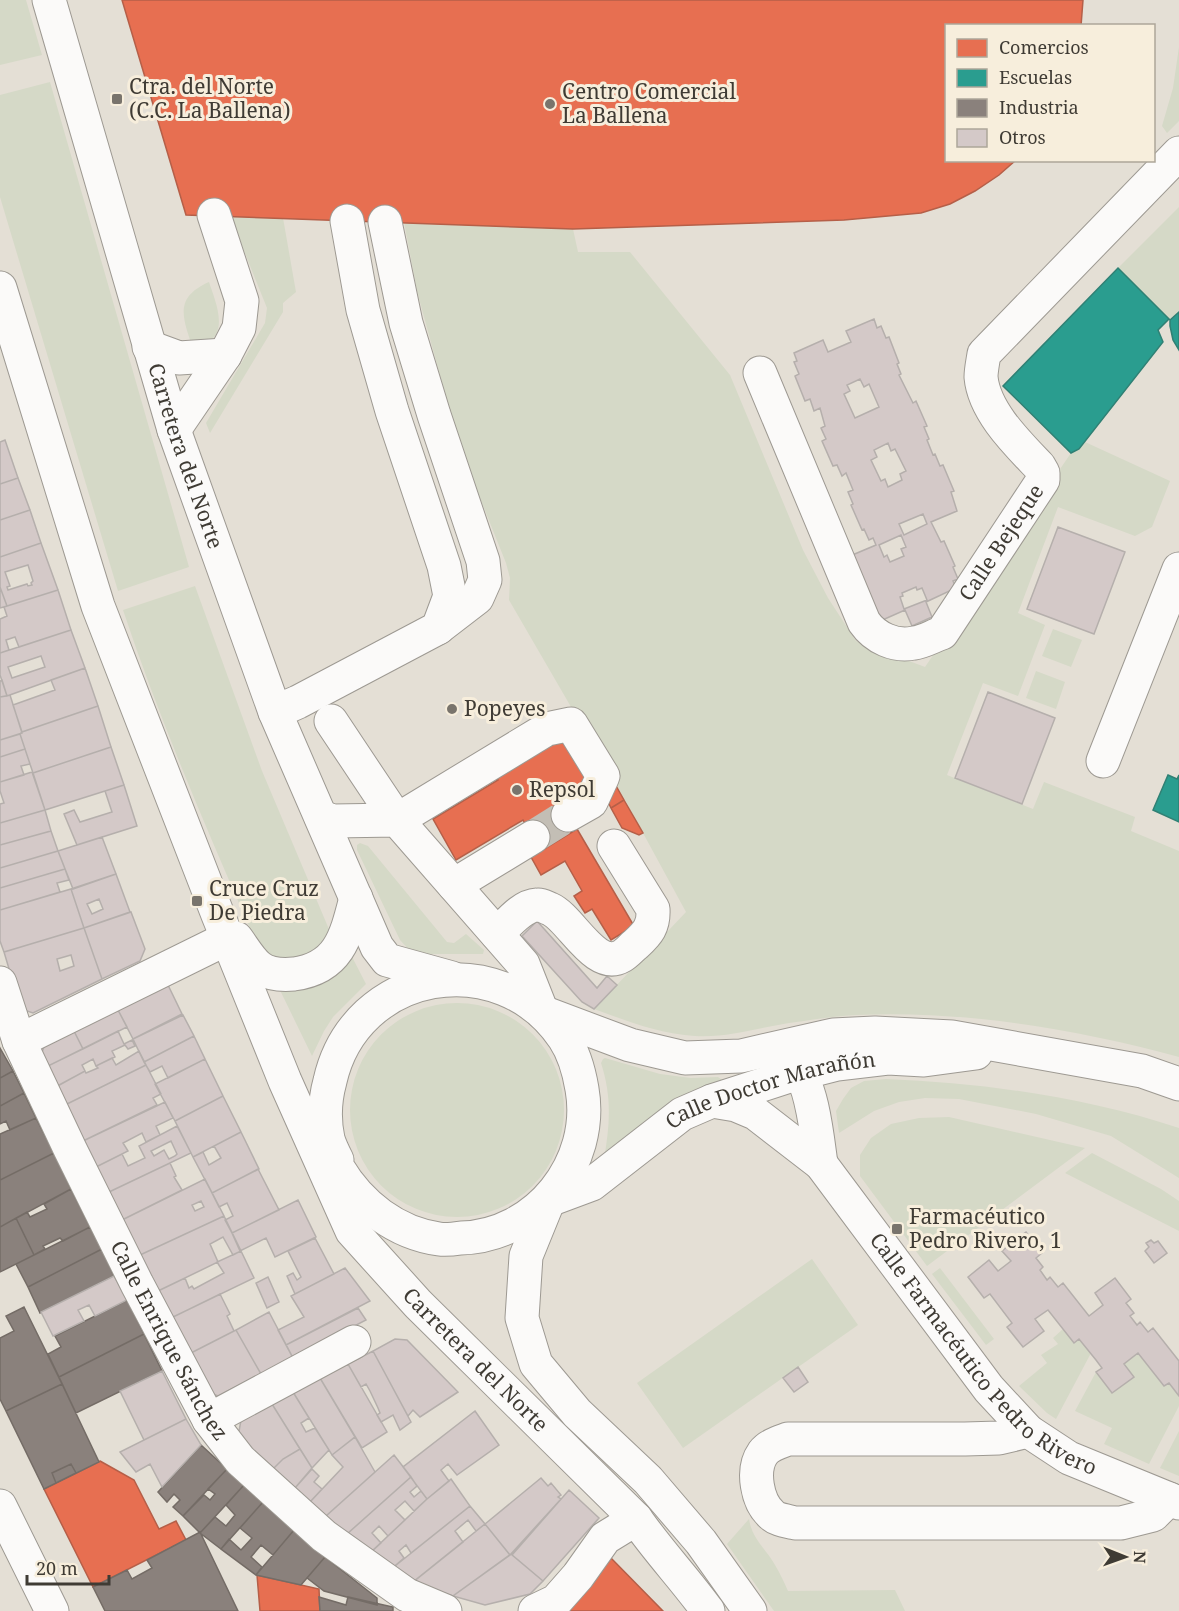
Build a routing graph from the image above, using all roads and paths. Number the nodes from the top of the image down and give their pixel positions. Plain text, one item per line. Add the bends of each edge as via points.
1 (49, 0) edge
2 (1179, 153) edge
3 (214, 215) dead end
4 (346, 221) dead end
5 (385, 222) dead end
6 (0, 288) edge
7 (149, 348) junction
8 (225, 355) junction
9 (11, 364) edge
10 (760, 373) dead end
11 (174, 430) junction
12 (1179, 569) edge
13 (438, 628) junction
14 (274, 712) junction
15 (331, 722) dead end
16 (1103, 761) dead end
17 (568, 816) tunnel mouth
18 (321, 817) junction
19 (397, 820) junction
20 (532, 837) tunnel mouth
21 (614, 846) dead end
22 (454, 885) junction
23 (356, 898) junction
24 (223, 926) junction
25 (497, 934) junction
26 (452, 978) junction
27 (0, 982) edge
28 (542, 1012) junction
29 (19, 1041) junction
30 (1017, 1048) junction
31 (741, 1056) junction
32 (837, 1064) junction
33 (799, 1073) junction
34 (285, 1081) junction
35 (1179, 1084) edge
36 (712, 1101) junction
37 (813, 1115) junction
38 (821, 1164) junction
39 (342, 1175) junction
40 (549, 1200) junction
41 (392, 1276) junction
42 (354, 1342) dead end
43 (209, 1420) junction
44 (1028, 1431) junction
45 (1174, 1501) edge
46 (0, 1506) edge
47 (636, 1519) junction
48 (671, 1564) junction
49 (52, 1611) edge
50 (445, 1611) edge
51 (535, 1611) edge
52 (692, 1611) edge
53 (708, 1611) edge
54 (750, 1611) edge

1 - 7 street, Carretera del Norte
2 - 10 street, Calle Bejeque via 984,354 981,377 988,397 1002,424 1039,466 1043,480 942,633 915,643 890,643 864,622
3 - 8 street via 242,301 239,328
4 - 13 street via 363,309 392,411 444,566 450,596
5 - 13 street via 406,323 483,561 485,580 477,598
6 - 9 street, Carretera del Norte
7 - 8 street via 179,358
7 - 11 street, Carretera del Norte
8 - 11 street
9 - 24 street, Carretera del Norte via 98,606
11 - 14 street, Carretera del Norte
12 - 16 street
13 - 14 street
14 - 18 street, Carretera del Norte
15 - 19 street
17 - 19 street via 591,802 603,776 571,724 547,729
18 - 19 street via 333,821
18 - 23 street, Carretera del Norte
19 - 22 street
20 - 22 street
21 - 25 street via 653,909 654,921 650,932 623,956 607,959 593,952 559,913 539,904 526,907
22 - 25 street
23 - 24 street, Carretera del Norte via 341,946 330,960 306,972 289,975 258,967
23 - 26 street, Carretera del Norte via 377,947 387,960
24 - 29 street
24 - 34 street, Carretera del Norte
25 - 28 street via 523,964
26 - 28 street via 505,989
26 - 39 street via 414,985 380,1002 352,1029 334,1063 325,1100 328,1139
27 - 29 street, Calle Enrique Sánchez
28 - 31 street, Calle Doctor Marañón via 630,1045 685,1058
28 - 40 street via 565,1038 579,1070 585,1104 578,1150 569,1172
29 - 43 street, Calle Enrique Sánchez via 137,1284
30 - 31 street, Calle Doctor Marañón via 952,1037 875,1033 833,1035
30 - 32 street, Calle Doctor Marañón via 924,1060 888,1058
30 - 35 street, Calle Doctor Marañón via 1142,1071
31 - 33 street via 781,1062
32 - 33 street, Calle Doctor Marañón
32 - 37 street, Calle Farmacéutico Pedro Rivero via 821,1089
33 - 36 street, Calle Doctor Marañón
33 - 37 street, Calle Farmacéutico Pedro Rivero via 805,1081
34 - 39 street, Carretera del Norte
34 - 41 street, Carretera del Norte via 352,1231
36 - 38 street, Calle Farmacéutico Pedro Rivero via 755,1113
36 - 40 street, Calle Doctor Marañón via 682,1114 592,1184
37 - 38 street, Calle Farmacéutico Pedro Rivero
38 - 44 street, Calle Farmacéutico Pedro Rivero via 989,1389
39 - 40 street via 367,1206 401,1228 439,1239 479,1238 517,1224
39 - 41 street
40 - 54 street, Carretera del Norte via 526,1256 522,1318 536,1364 577,1413 648,1480
41 - 47 street, Carretera del Norte
42 - 43 street
43 - 50 street, Calle Enrique Sánchez via 240,1460 324,1536 407,1595
44 - 45 street, Calle Farmacéutico Pedro Rivero via 1069,1458
44 - 45 street via 999,1438 788,1439 763,1453 757,1487 763,1504 774,1517 795,1523 1121,1523 1153,1515
46 - 49 street
47 - 48 street, Carretera del Norte
47 - 51 street via 605,1538 556,1601
48 - 52 street
48 - 53 street, Carretera del Norte

